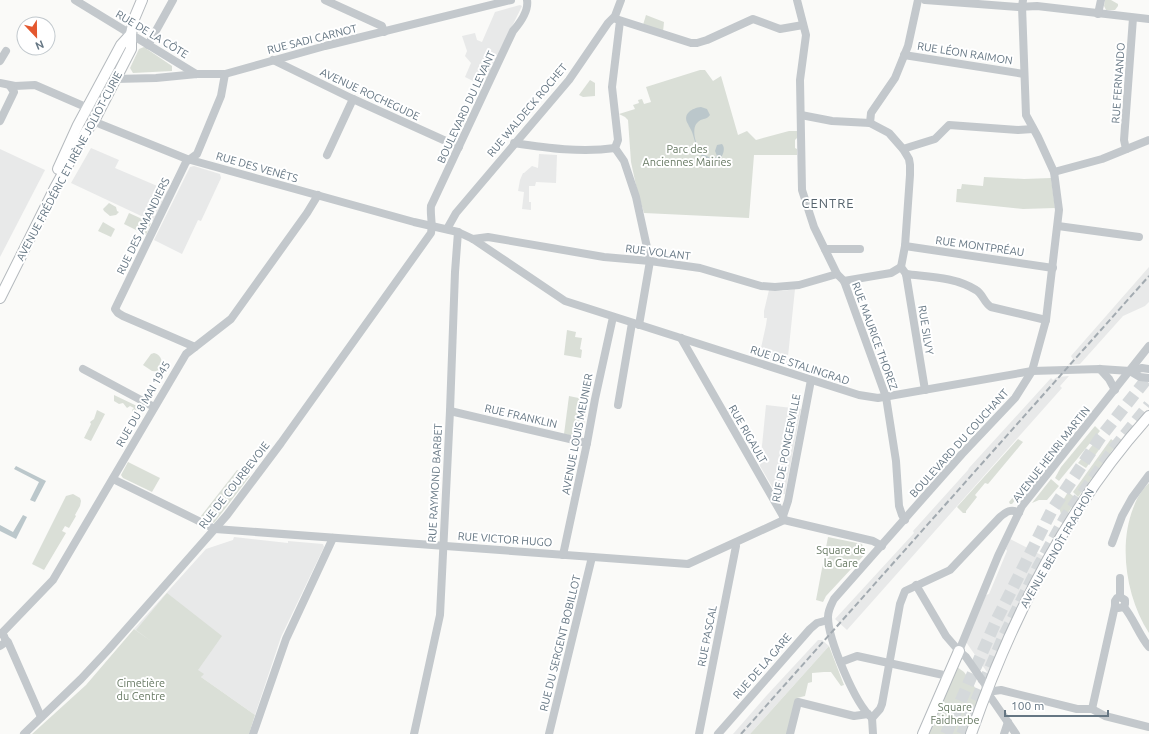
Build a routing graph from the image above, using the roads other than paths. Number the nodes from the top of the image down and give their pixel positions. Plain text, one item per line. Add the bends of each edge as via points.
1 (75, 0) edge
2 (142, 0) edge
3 (173, 0) edge
4 (324, 0) edge
5 (511, 0) edge
6 (527, 0) edge
7 (621, 0) edge
8 (797, 0) edge
9 (918, 0) edge
10 (925, 0) edge
11 (1101, 0) edge
12 (1022, 3) edge
13 (1098, 14) junction
14 (1134, 18) junction
15 (1149, 19) edge
16 (617, 20) junction
17 (804, 25) junction
18 (384, 32) junction
19 (130, 34) junction
20 (148, 45) junction
21 (6, 51) dead end
22 (904, 55) junction
23 (273, 60) junction
24 (0, 61) edge
25 (197, 74) junction
26 (224, 74) junction
27 (1024, 74) junction
28 (115, 79) junction
29 (0, 83) edge
30 (10, 86) junction
31 (353, 99) junction
32 (88, 108) junction
33 (100, 108) junction
34 (801, 115) junction
35 (0, 121) edge
36 (94, 121) junction
37 (870, 123) junction
38 (1033, 129) junction
39 (1149, 140) edge
40 (514, 143) junction
41 (459, 147) junction
42 (615, 148) junction
43 (903, 149) junction
44 (1126, 149) junction
45 (327, 155) dead end
46 (192, 159) junction
47 (1054, 172) junction
48 (318, 195) junction
49 (432, 226) junction
50 (1058, 226) junction
51 (447, 229) junction
52 (458, 232) junction
53 (1139, 237) dead end
54 (473, 239) junction
55 (905, 246) junction
56 (824, 249) junction
57 (860, 249) dead end
58 (650, 261) junction
59 (1053, 268) junction
60 (903, 271) junction
61 (837, 274) junction
62 (844, 281) junction
63 (0, 287) edge
64 (0, 298) edge
65 (613, 317) junction
66 (1046, 320) junction
67 (636, 324) junction
68 (680, 338) junction
69 (696, 343) junction
70 (1149, 346) edge
71 (195, 347) junction
72 (694, 362) junction
73 (83, 369) dead end
74 (1100, 369) junction
75 (1149, 369) edge
76 (1032, 371) junction
77 (1130, 371) junction
78 (1149, 378) edge
79 (811, 380) junction
80 (925, 390) junction
81 (1116, 390) junction
82 (886, 396) junction
83 (618, 405) dead end
84 (154, 407) junction
85 (450, 411) junction
86 (1149, 416) edge
87 (587, 443) junction
88 (1149, 475) edge
89 (113, 479) junction
90 (1019, 512) junction
91 (784, 518) junction
92 (905, 520) junction
93 (215, 529) junction
94 (333, 538) junction
95 (734, 542) junction
96 (1112, 543) dead end
97 (442, 546) junction
98 (882, 546) junction
99 (563, 555) junction
100 (592, 557) junction
101 (1120, 578) dead end
102 (916, 585) junction
103 (1120, 606) junction
104 (828, 620) junction
105 (2, 640) edge
106 (1149, 647) edge
107 (959, 652) junction
108 (841, 662) junction
109 (890, 664) junction
110 (948, 676) junction
111 (987, 692) junction
112 (1092, 709) junction
113 (870, 716) junction
114 (41, 717) junction
115 (1008, 722) junction
116 (1149, 727) edge
117 (24, 734) edge
118 (253, 734) edge
119 (414, 734) edge
120 (549, 734) edge
121 (700, 734) edge
122 (718, 734) edge
123 (790, 734) edge
124 (873, 734) edge
125 (923, 734) edge
126 (971, 734) edge
127 (1004, 734) edge
128 (1016, 734) edge

1 - 19 street, RUE DE LA CÔTE
2 - 19 main road, AVENUE FRÉDÉRIC ET IRÈNE JOLIOT-CURIE
3 - 20 street
4 - 18 street via 382,26
5 - 18 street, RUE SADI CARNOT
6 - 41 street, BOULEVARD DU LEVANT via 528,4 520,23 513,31
7 - 16 street
8 - 17 street, RUE MAURICE THOREZ
9 - 22 street
10 - 12 street
11 - 13 street
12 - 13 street
12 - 27 street, BOULEVARD DU COUCHANT
13 - 14 street
14 - 15 street
14 - 44 street, RUE FERNANDO via 1124,140
16 - 17 street via 691,43 708,40 753,20 780,29
16 - 40 street, RUE WALDECK ROCHET via 608,23 569,80
16 - 42 street via 612,87 618,140
17 - 34 street, RUE MAURICE THOREZ via 806,39 800,80
18 - 23 street, RUE SADI CARNOT
19 - 20 street, RUE DE LA CÔTE
19 - 28 main road, AVENUE FRÉDÉRIC ET IRÈNE JOLIOT-CURIE via 131,49
19 - 32 main road, AVENUE FRÉDÉRIC ET IRÈNE JOLIOT-CURIE via 121,45
20 - 25 street, RUE DE LA CÔTE
21 - 24 street
22 - 27 street, RUE LÉON RAIMON
22 - 37 street via 895,78 871,113
23 - 26 street, RUE SADI CARNOT
23 - 31 street, AVENUE ROCHEGUDE
25 - 26 street, RUE SADI CARNOT
25 - 28 street, RUE SADI CARNOT
26 - 46 street, RUE DES AMANDIERS via 221,96 197,154
27 - 38 street, BOULEVARD DU COUCHANT via 1026,115
28 - 33 main road, AVENUE FRÉDÉRIC ET IRÈNE JOLIOT-CURIE
29 - 30 street
30 - 32 street via 35,85
30 - 35 street via 14,92
31 - 41 street, AVENUE ROCHEGUDE
31 - 45 street
32 - 33 street
32 - 36 street
32 - 63 main road, AVENUE FRÉDÉRIC ET IRÈNE JOLIOT-CURIE
33 - 36 main road, AVENUE FRÉDÉRIC ET IRÈNE JOLIOT-CURIE
34 - 37 street via 832,121
34 - 56 street, RUE MAURICE THOREZ via 802,190
36 - 46 street, RUE DES VENÊTS
36 - 64 main road, AVENUE FRÉDÉRIC ET IRÈNE JOLIOT-CURIE via 55,188
37 - 43 street via 889,133
38 - 43 street via 949,125 935,139
38 - 47 street, BOULEVARD DU COUCHANT
39 - 44 street
40 - 42 street via 557,149
40 - 51 street, RUE WALDECK ROCHET via 456,213
41 - 49 street, BOULEVARD DU LEVANT via 432,206
42 - 58 street via 624,161 636,197
43 - 55 street via 910,165
44 - 47 street via 1102,159
46 - 48 street, RUE DES VENÊTS
46 - 71 street, RUE DES AMANDIERS via 186,162 115,309 123,316
47 - 50 street, BOULEVARD DU COUCHANT
48 - 49 street, RUE DES VENÊTS
48 - 71 street, RUE DU 8 MAI 1945 via 231,319
49 - 51 street, RUE DES VENÊTS
49 - 93 street, RUE DE COURBEVOIE via 431,233 290,430
50 - 53 street
50 - 59 street, BOULEVARD DU COUCHANT
51 - 52 street, RUE DES VENÊTS
52 - 54 street, RUE DE STALINGRAD
52 - 85 street, RUE RAYMOND BARBET
54 - 58 street, RUE VOLANT via 488,237 604,257
54 - 65 street, RUE DE STALINGRAD via 565,301
55 - 59 street, RUE MONTPRÉAU
55 - 60 street
56 - 57 street
56 - 61 street, RUE MAURICE THOREZ
58 - 61 street, RUE VOLANT via 709,270 761,286 775,287 799,285
58 - 67 street
59 - 66 street, BOULEVARD DU COUCHANT
60 - 62 street
60 - 66 street via 951,280 977,290 990,307
60 - 80 street, RUE SILVY
61 - 62 street, RUE MAURICE THOREZ
62 - 82 street, RUE MAURICE THOREZ
65 - 67 street, RUE DE STALINGRAD
65 - 87 street, AVENUE LOUIS MEUNIER
66 - 76 street, BOULEVARD DU COUCHANT
67 - 68 street, RUE DE STALINGRAD
67 - 83 street
68 - 69 street, RUE DE STALINGRAD
68 - 72 street, RUE RIGAULT
69 - 72 street
69 - 79 street, RUE DE STALINGRAD
70 - 77 street, AVENUE HENRI MARTIN
71 - 84 street, RUE DU 8 MAI 1945 via 186,354
72 - 91 street, RUE RIGAULT
73 - 84 street
74 - 76 street, RUE DE STALINGRAD
74 - 77 street, RUE DE STALINGRAD
74 - 81 street
75 - 77 street, RUE DE STALINGRAD
76 - 80 street, RUE DE STALINGRAD
76 - 92 street, BOULEVARD DU COUCHANT via 1015,398
77 - 78 street, RUE DE STALINGRAD via 1140,377
77 - 81 street, AVENUE HENRI MARTIN
79 - 82 street, RUE DE STALINGRAD via 859,395 874,398
79 - 91 street, RUE DE PONGERVILLE
80 - 82 street, RUE DE STALINGRAD
81 - 90 street, AVENUE HENRI MARTIN
82 - 92 street, RUE MAURICE THOREZ via 896,461 899,506
84 - 89 street, RUE DU 8 MAI 1945
85 - 87 street, RUE FRANKLIN
85 - 97 street, RUE RAYMOND BARBET
86 - 111 main road, AVENUE BENOÎT FRACHON via 1110,462 1068,524 1020,612
87 - 99 street, AVENUE LOUIS MEUNIER
88 - 96 street via 1122,516
89 - 93 street
89 - 105 street, RUE DU 8 MAI 1945 via 53,580
90 - 102 street via 1010,510 1000,517 950,570
90 - 107 street, AVENUE HENRI MARTIN
91 - 95 street, RUE VICTOR HUGO
91 - 98 street via 873,540
92 - 98 street, BOULEVARD DU COUCHANT
93 - 94 street, RUE VICTOR HUGO
93 - 114 street, RUE DE COURBEVOIE via 81,679
94 - 97 street, RUE VICTOR HUGO
94 - 118 street via 286,639
95 - 100 street, RUE VICTOR HUGO via 688,564 629,564
95 - 121 street, RUE PASCAL via 736,546
97 - 99 street, RUE VICTOR HUGO
97 - 119 street, RUE RAYMOND BARBET via 439,622
98 - 104 street, BOULEVARD DU COUCHANT via 834,599 828,611
99 - 100 street, RUE VICTOR HUGO
100 - 120 street, RUE DU SERGENT BOBILLOT
101 - 103 street via 1120,597 1115,601
102 - 107 street via 946,636
102 - 109 street via 905,591 900,604
103 - 106 street via 1129,614
103 - 112 street
104 - 108 street
104 - 122 street, RUE DE LA GARE via 817,623 810,629
105 - 114 street, RUE DU 8 MAI 1945 via 8,642
107 - 110 main road
107 - 111 street via 966,657 985,684
108 - 109 street via 857,656
108 - 113 street via 852,690
109 - 110 street
109 - 113 street via 882,704 880,709
110 - 125 main road
111 - 112 street via 1001,690 1077,709
111 - 115 street
111 - 126 main road, AVENUE BENOÎT FRACHON
112 - 116 street via 1105,716
113 - 123 street via 854,716 798,702
113 - 124 street
114 - 117 street, RUE DE COURBEVOIE
115 - 127 street
115 - 128 street

